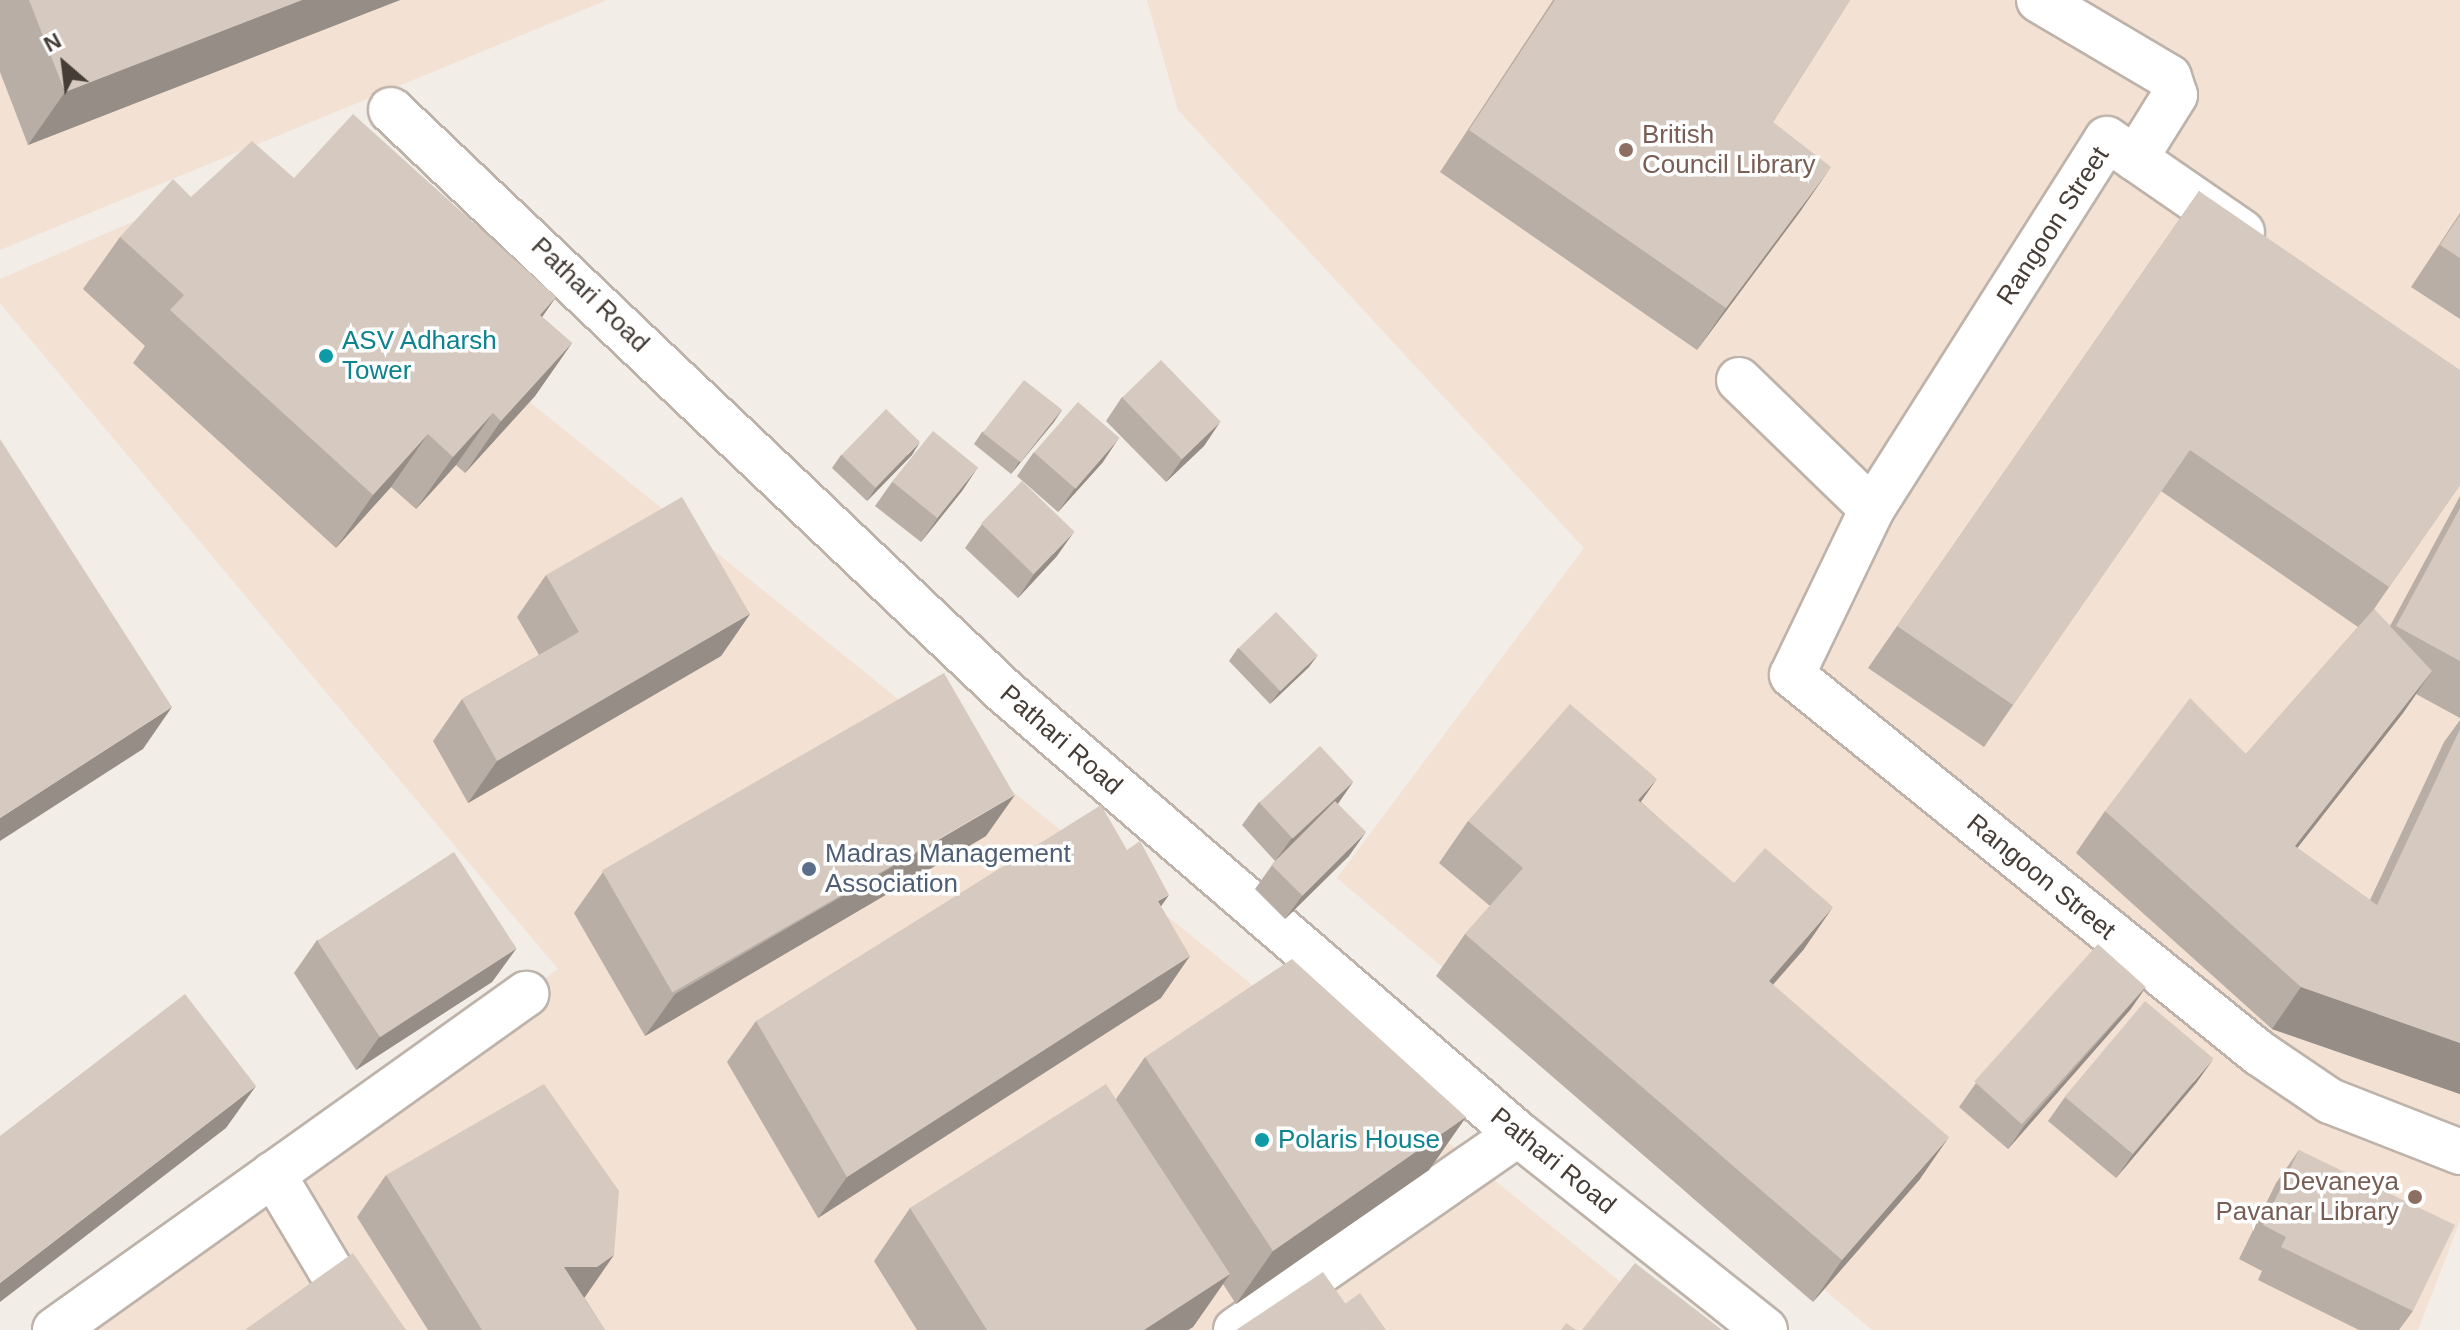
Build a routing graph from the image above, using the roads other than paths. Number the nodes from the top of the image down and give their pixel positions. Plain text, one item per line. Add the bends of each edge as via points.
1 (2039, 0) edge
2 (391, 110) dead end
3 (2135, 159) junction
4 (2278, 256) edge
5 (1739, 380) dead end
6 (1872, 509) junction
7 (526, 994) dead end
8 (1518, 1134) junction
9 (2460, 1152) edge
10 (273, 1174) junction
11 (55, 1330) edge
12 (366, 1330) edge
13 (1236, 1330) edge
14 (1765, 1330) edge

1 - 3 street via 2169,77 2175,95
2 - 8 street, Pathari Road via 1004,691
3 - 4 street, Rangoon Street
3 - 6 street, Rangoon Street via 2107,139
5 - 6 street
6 - 9 street, Rangoon Street via 1792,675 2259,1053 2330,1101
7 - 10 street
8 - 13 street
8 - 14 street, Pathari Road
10 - 11 street
10 - 12 street

